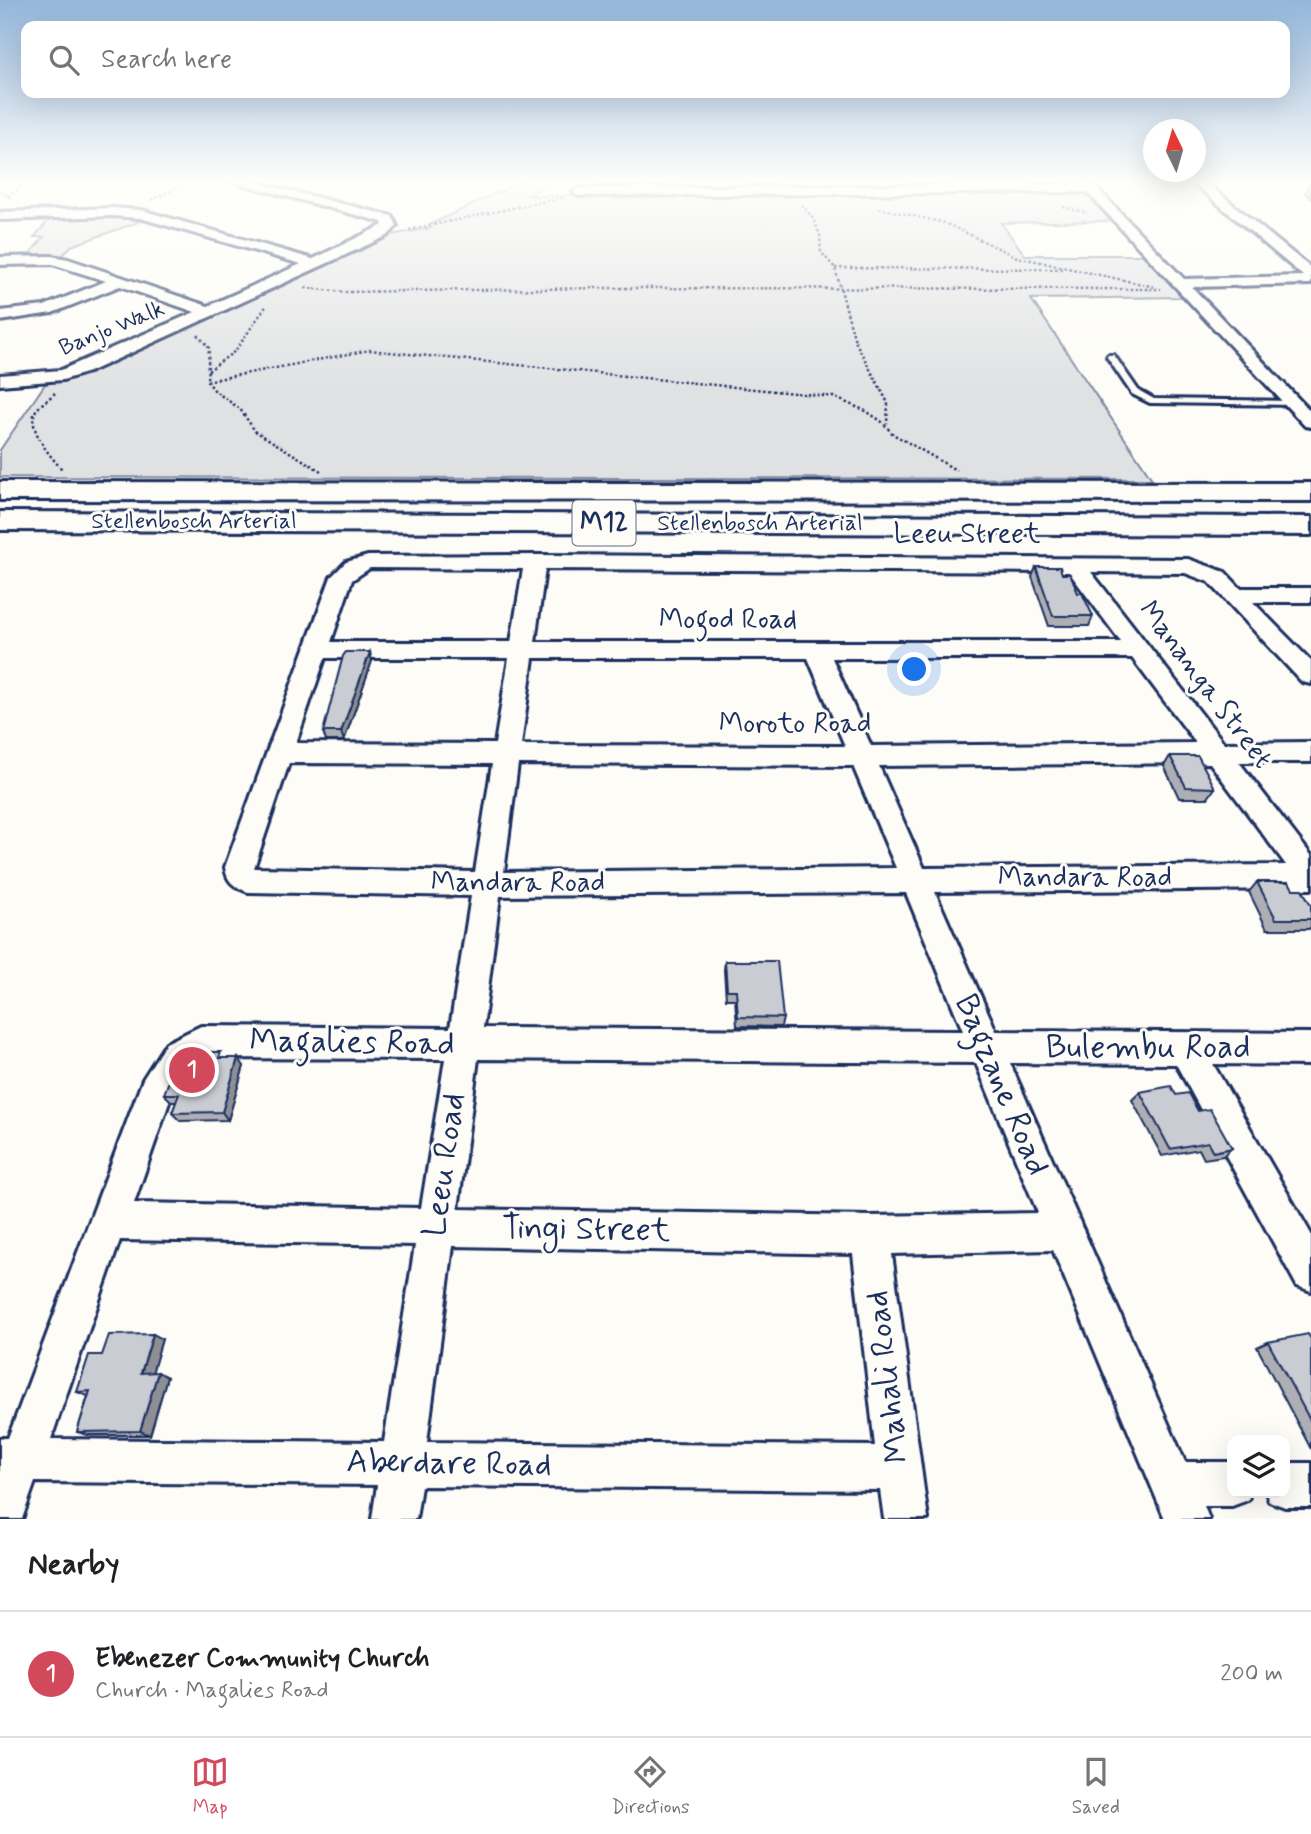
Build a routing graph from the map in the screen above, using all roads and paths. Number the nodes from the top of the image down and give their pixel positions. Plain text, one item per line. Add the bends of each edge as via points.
1 (274, 252) edge
2 (342, 252) edge
3 (821, 252) edge
4 (1006, 252) edge
5 (1152, 252) edge
6 (1280, 252) edge
7 (0, 261) edge
8 (316, 264) junction
9 (835, 268) junction
10 (1073, 269) junction
11 (1311, 278) edge
12 (117, 282) junction
13 (1181, 283) junction
14 (276, 285) junction
15 (842, 289) junction
16 (210, 312) junction
17 (0, 316) edge
18 (183, 324) junction
19 (1111, 356) dead end
20 (208, 371) junction
21 (63, 375) junction
22 (0, 380) edge
23 (207, 381) junction
24 (1293, 403) junction
25 (1309, 418) edge
26 (887, 424) junction
27 (964, 473) dead end
28 (324, 475) dead end
29 (67, 478) dead end
30 (0, 491) edge
31 (1311, 492) edge
32 (0, 521) edge
33 (1311, 526) edge
34 (535, 561) junction
35 (1074, 564) junction
36 (1236, 595) junction
37 (1311, 595) edge
38 (317, 650) junction
39 (522, 650) junction
40 (817, 650) junction
41 (1139, 650) junction
42 (1311, 676) edge
43 (1216, 752) junction
44 (1311, 752) edge
45 (280, 754) junction
46 (506, 755) junction
47 (862, 756) junction
48 (1311, 877) edge
49 (913, 880) junction
50 (487, 884) junction
51 (463, 1045) junction
52 (986, 1047) junction
53 (1185, 1048) junction
54 (1311, 1049) edge
55 (109, 1221) junction
56 (436, 1227) junction
57 (1064, 1231) junction
58 (870, 1235) junction
59 (1306, 1255) edge
60 (11, 1460) edge
61 (402, 1463) junction
62 (899, 1468) junction
63 (1290, 1485) edge
64 (1311, 1485) edge
65 (1227, 1486) edge
66 (1179, 1501) edge
67 (0, 1519) edge
68 (394, 1519) edge
69 (906, 1519) edge

1 - 8 street
2 - 8 street, Banjo Walk
3 - 9 path
4 - 10 path
5 - 13 street
6 - 11 street
7 - 12 street via 52,260
8 - 14 street, Banjo Walk
9 - 10 path
9 - 15 path
10 - 15 path via 1163,289
11 - 13 street
12 - 16 street
12 - 17 street via 47,310
13 - 24 street
14 - 15 path via 345,292
14 - 16 street, Banjo Walk
14 - 20 path via 234,353
15 - 26 path via 855,341 888,403
16 - 18 street, Banjo Walk
18 - 20 path via 192,327 209,348
18 - 21 street, Banjo Walk
19 - 24 lane via 1135,393 1153,401
20 - 23 path
21 - 22 street, Banjo Walk
21 - 29 path via 70,380 32,418 44,452
23 - 26 path via 370,350 833,397
23 - 28 path via 240,409 255,431
24 - 25 street
26 - 27 path via 893,434
30 - 31 main road, Stellenbosch Arterial / M12
32 - 33 main road, Stellenbosch Arterial / M12
34 - 35 street, Leeu Street
34 - 38 street, Mandara Road via 385,561 354,567 342,577
34 - 39 street, Leeu Road
35 - 36 street, Leeu Street via 1188,566 1217,577
35 - 41 street, Mananga Street
36 - 37 street
36 - 42 street, Leeu Street
38 - 39 street, Mogod Road
38 - 45 street, Mandara Road
39 - 40 street, Mogod Road
39 - 46 street, Leeu Road
40 - 41 street, Mogod Road
40 - 47 street, Bagzane Road
41 - 43 street, Mananga Street
43 - 44 street, Moroto Road
43 - 47 street, Moroto Road
43 - 48 street, Mananga Street
45 - 46 street, Moroto Road
45 - 50 street, Mandara Road via 242,856 240,874 248,880
46 - 47 street, Moroto Road
46 - 50 street, Leeu Road
47 - 49 street, Bagzane Road
48 - 49 street, Mandara Road
49 - 50 street, Mandara Road
49 - 52 street, Bagzane Road
50 - 51 street, Leeu Road
51 - 52 street, Magalies Road
51 - 55 street, Magalies Road via 201,1042 189,1046 160,1079
51 - 56 street, Leeu Road
52 - 53 street, Bulembu Road
52 - 57 street, Bagzane Road
53 - 54 street, Bulembu Road
53 - 59 street
55 - 56 street, Tingi Street
55 - 60 street, Magalies Road
56 - 58 street, Tingi Street
56 - 61 street, Leeu Road
57 - 58 street, Tingi Street
57 - 66 street, Bagzane Road
58 - 62 street, Mahali Road
60 - 61 street, Aberdare Road
60 - 67 street, Magalies Road
61 - 62 street, Aberdare Road
61 - 68 street, Leeu Road
62 - 69 street, Mahali Road
63 - 64 street
65 - 66 street

